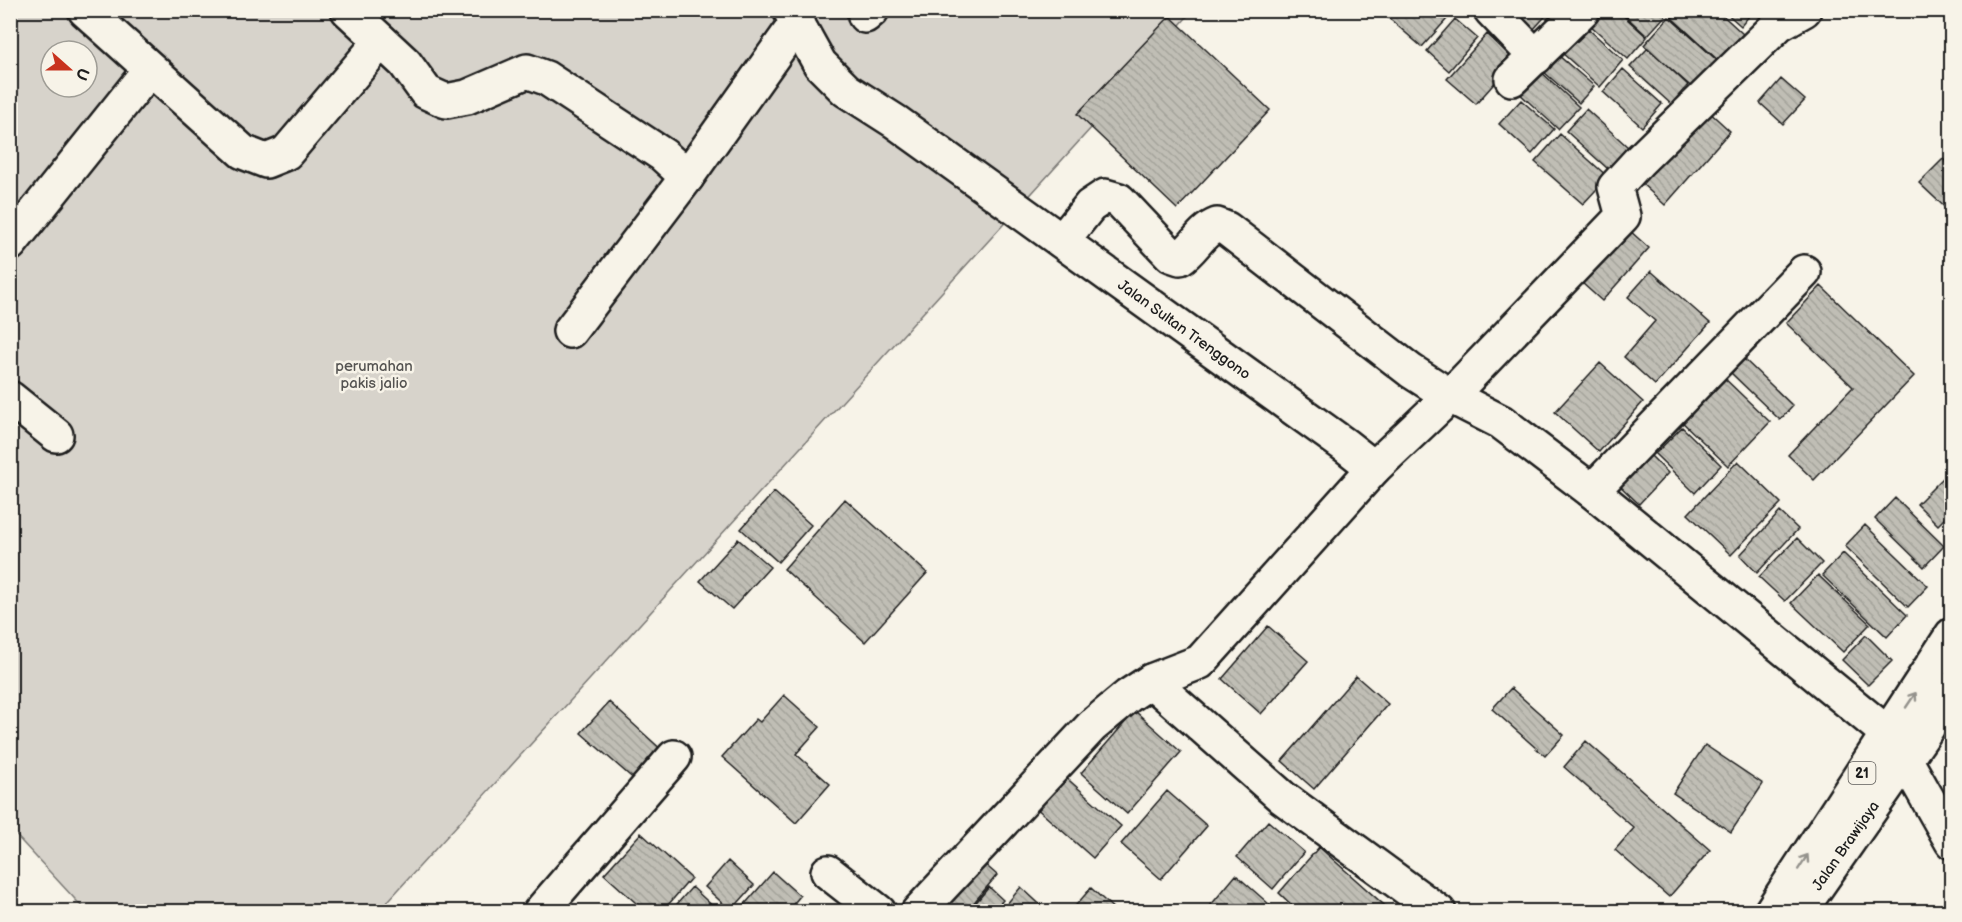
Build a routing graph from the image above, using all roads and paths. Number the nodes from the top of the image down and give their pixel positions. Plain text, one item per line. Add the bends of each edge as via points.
1 (85, 10) edge
2 (348, 10) edge
3 (1491, 10) edge
4 (1583, 10) edge
5 (1804, 10) edge
6 (794, 16) edge
7 (381, 41) junction
8 (1536, 57) junction
9 (150, 69) junction
10 (1512, 79) dead end
11 (687, 177) junction
12 (1062, 242) junction
13 (10, 244) edge
14 (1804, 272) dead end
15 (570, 331) dead end
16 (1450, 396) junction
17 (10, 398) edge
18 (56, 435) dead end
19 (1374, 468) junction
20 (1592, 491) junction
21 (1952, 635) edge
22 (1151, 681) junction
23 (1952, 689) edge
24 (1896, 746) junction
25 (674, 757) dead end
26 (1952, 842) edge
27 (828, 872) dead end
28 (871, 909) edge
29 (540, 912) edge
30 (918, 912) edge
31 (1439, 912) edge
32 (1771, 912) edge
33 (1799, 912) edge

1 - 9 main road
2 - 7 main road
3 - 8 main road
4 - 8 main road
5 - 16 main road via 1779,24 1615,187 1623,216
6 - 11 main road
6 - 12 main road, Jalan Sultan Trenggono via 820,64 846,90
7 - 9 main road via 286,153 266,161 243,152
7 - 11 main road via 405,63 426,92 446,101 467,97 527,71 546,78 663,155
8 - 10 main road
9 - 13 main road
11 - 15 main road
12 - 16 main road via 1090,206 1105,196 1119,200 1171,255 1180,258 1217,225
12 - 19 main road, Jalan Sultan Trenggono
14 - 20 main road
16 - 19 main road
16 - 20 main road via 1501,422
17 - 18 main road
19 - 22 main road via 1200,662
20 - 24 main road
24 -> 21 main road, Jalan Brawijaya / 21
22 - 30 main road via 1092,726
22 - 31 main road via 1282,797
23 - 24 main road, Jalan Brawijaya / 21
24 - 26 main road
32 -> 24 main road, Jalan Brawijaya / 21
24 - 33 main road, Jalan Brawijaya / 21
25 - 29 main road
27 - 28 main road

